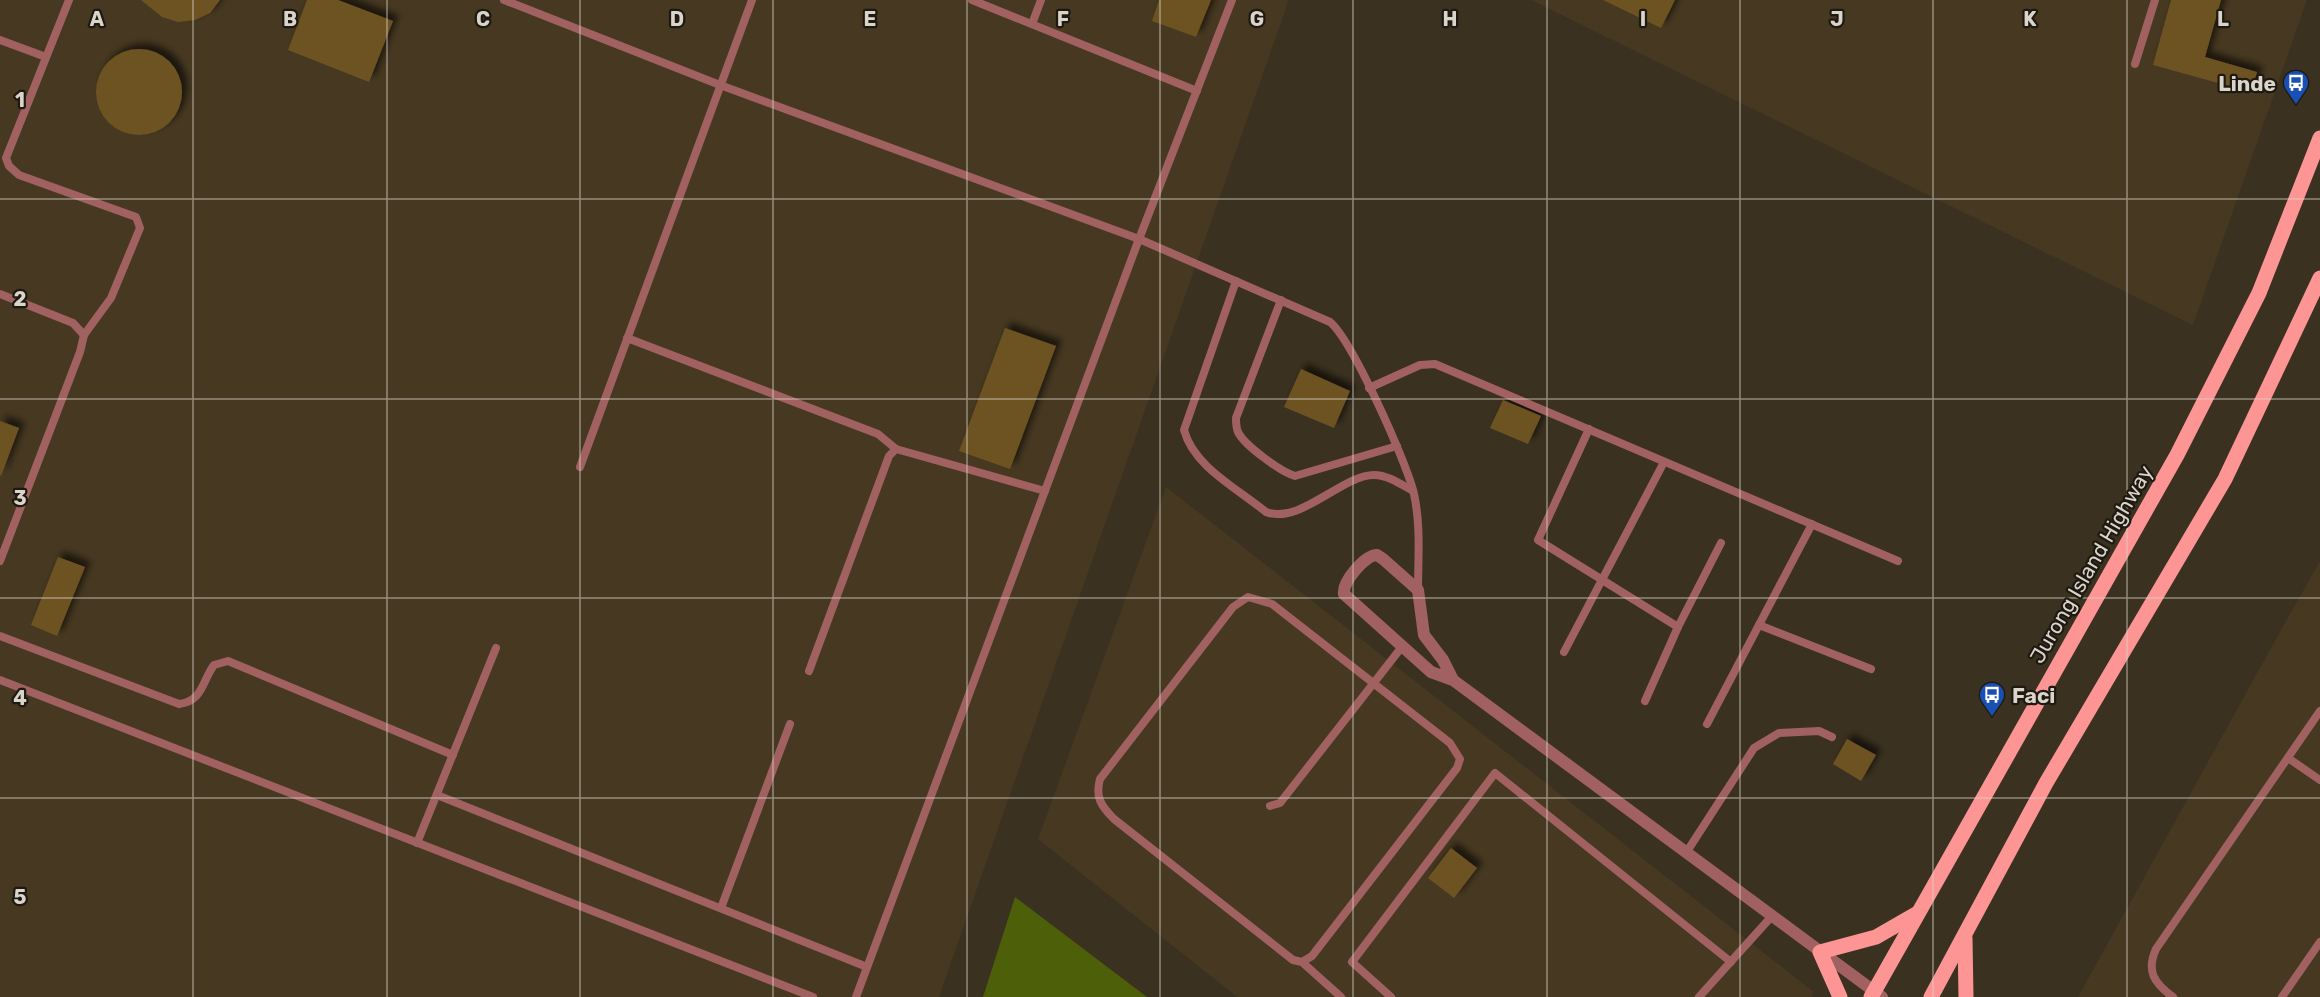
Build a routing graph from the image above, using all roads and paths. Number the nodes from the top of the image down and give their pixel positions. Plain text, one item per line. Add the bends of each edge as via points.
1 (69, 0) edge
2 (504, 0) edge
3 (753, 0) edge
4 (972, 0) edge
5 (1041, 0) edge
6 (1232, 0) edge
7 (2155, 0) edge
8 (1032, 24) junction
9 (0, 40) edge
10 (46, 57) junction
11 (2135, 64) dead end
12 (720, 85) junction
13 (1197, 91) junction
14 (2320, 138) edge
15 (1139, 239) junction
16 (2320, 278) edge
17 (1236, 281) junction
18 (0, 294) edge
19 (1281, 300) junction
20 (84, 335) junction
21 (627, 338) junction
22 (1369, 387) junction
23 (1589, 429) junction
24 (1397, 446) junction
25 (896, 449) junction
26 (1664, 462) junction
27 (580, 467) dead end
28 (1045, 491) junction
29 (1413, 491) junction
30 (1812, 524) junction
31 (1720, 543) dead end
32 (0, 561) edge
33 (1898, 561) dead end
34 (1602, 579) junction
35 (1418, 591) junction
36 (1759, 625) junction
37 (1678, 627) junction
38 (0, 636) edge
39 (496, 648) dead end
40 (1401, 648) junction
41 (1564, 652) dead end
42 (1871, 669) dead end
43 (809, 671) dead end
44 (0, 680) edge
45 (1453, 680) junction
46 (1374, 684) junction
47 (1645, 700) dead end
48 (2320, 711) edge
49 (790, 724) dead end
50 (1707, 724) dead end
51 (1832, 737) dead end
52 (453, 755) junction
53 (2288, 758) junction
54 (2320, 780) edge
55 (437, 795) junction
56 (1270, 806) dead end
57 (417, 843) junction
58 (1686, 853) junction
59 (721, 908) junction
60 (1919, 912) junction
61 (1772, 916) junction
62 (1965, 938) junction
63 (2320, 942) edge
64 (1820, 952) junction
65 (1302, 962) junction
66 (1731, 962) junction
67 (867, 967) junction
68 (1875, 995) edge
69 (813, 997) edge
70 (856, 997) edge
71 (1341, 997) edge
72 (1391, 997) edge
73 (1699, 997) edge
74 (1840, 997) edge
75 (1931, 997) edge
76 (1966, 997) edge
77 (2173, 997) edge
78 (2282, 997) edge

1 - 10 lane
2 - 12 lane
3 - 12 lane
4 - 8 lane
5 - 8 lane
6 - 13 lane
7 - 11 lane
8 - 13 lane
9 - 10 lane
10 - 20 lane via 6,158 9,166 19,175 140,222 111,298
12 - 15 lane
12 - 21 lane
13 - 15 lane
14 - 60 main road, Jurong Island Highway via 2259,293 2177,455
15 - 17 lane
15 - 28 lane
16 - 62 main road via 2225,479 2046,783
17 - 19 lane
17 - 29 lane via 1184,430 1199,459 1274,515 1292,512 1368,476 1387,478
18 - 20 lane via 73,323
19 - 22 lane via 1337,328
19 - 24 lane via 1236,418 1243,440 1295,476
20 - 32 lane
21 - 25 lane via 878,434
21 - 27 lane
22 - 23 lane via 1420,365 1435,364
22 - 24 lane
23 - 26 lane
23 - 34 lane via 1538,540
24 - 29 lane
25 - 28 lane
25 - 43 lane via 889,456
26 - 30 lane
26 - 34 lane
28 - 67 lane
29 - 35 lane via 1419,534
30 - 33 lane
30 - 36 lane
31 - 37 lane
34 - 37 lane
34 - 41 lane
35 - 40 street via 1383,559 1371,555 1343,589 1347,598
35 - 45 street via 1424,635
36 - 42 lane
36 - 50 lane
37 - 47 lane
38 - 52 lane via 179,704 200,694 214,664 228,661
39 - 52 lane
40 - 45 street via 1431,672
40 - 46 lane
44 - 57 lane
45 - 58 street
46 - 56 lane via 1280,803
46 - 65 lane via 1450,743 1460,759 1457,768 1312,956
46 - 65 lane via 1272,604 1248,597 1233,607 1100,778 1096,791 1101,805 1114,819 1293,960
48 - 53 lane
49 - 59 lane
51 - 58 lane via 1819,731 1779,733 1754,748
52 - 55 lane
53 - 54 lane
53 - 77 lane via 2156,949 2151,972
55 - 57 lane
55 - 59 lane
57 - 69 lane
58 - 61 street
59 - 67 lane
60 - 64 main road via 1876,938
60 - 68 main road, Jurong Island Highway
61 - 64 street
61 - 66 lane
62 - 75 main road
62 - 76 main road
63 - 78 lane
64 - 68 street
64 - 74 main road
65 - 71 lane
66 - 72 lane via 1496,773 1352,962
66 - 73 lane
67 - 70 lane

